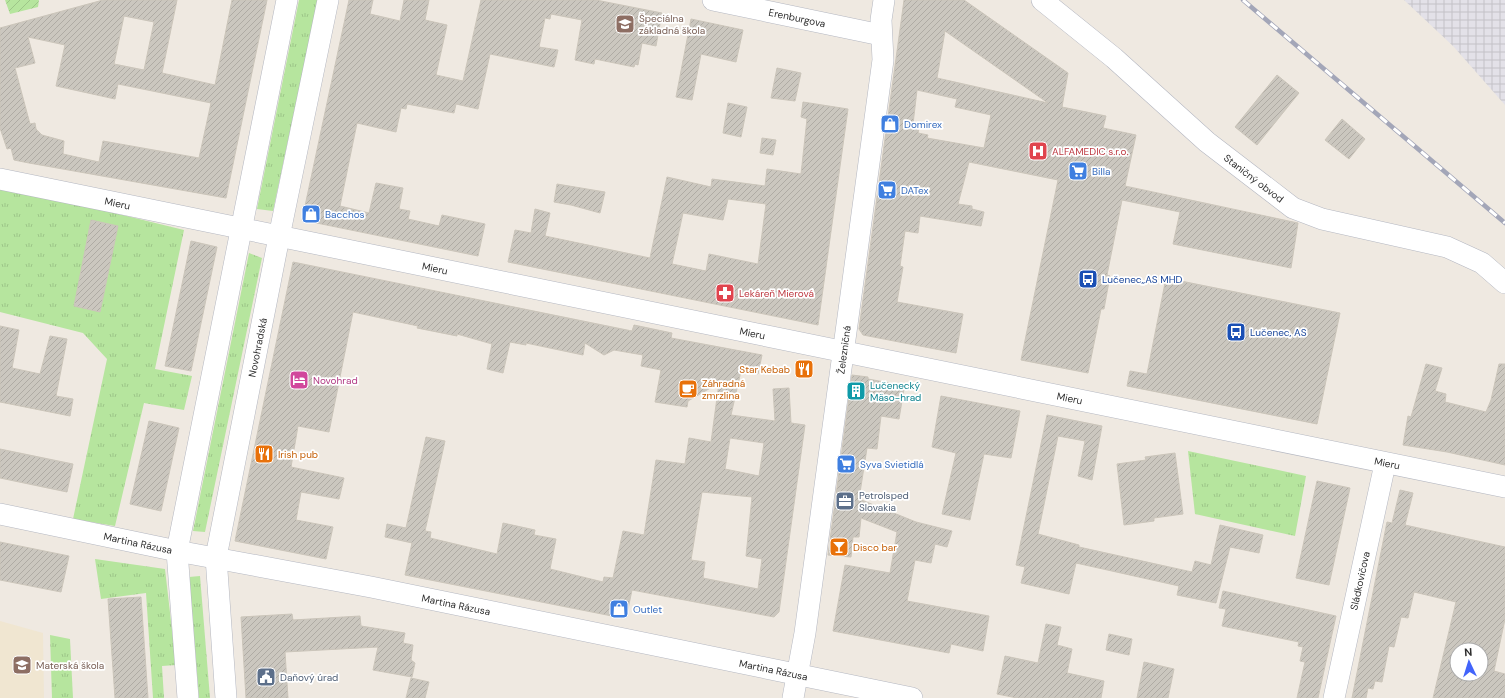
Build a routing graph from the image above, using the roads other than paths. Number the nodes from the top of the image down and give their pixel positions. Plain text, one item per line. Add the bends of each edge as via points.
1 (287, 0) edge
2 (328, 0) edge
3 (713, 0) edge
4 (884, 0) edge
5 (1042, 0) edge
6 (881, 35) junction
7 (0, 179) edge
8 (242, 229) junction
9 (279, 237) junction
10 (1505, 283) edge
11 (844, 352) junction
12 (1385, 464) junction
13 (1505, 487) edge
14 (0, 514) edge
15 (176, 551) junction
16 (216, 557) junction
17 (796, 673) junction
18 (188, 698) edge
19 (226, 698) edge
20 (793, 698) edge
21 (912, 698) edge
22 (1334, 698) edge

1 - 8 street
2 - 9 street, Novohradská
3 - 6 street, Erenburgova
4 - 6 street, Železničná
5 - 10 street, Staničný obvod via 1114,58 1208,142 1293,208 1322,219 1447,247 1482,263
6 - 11 street, Železničná via 883,60
7 - 8 street, Mieru
8 - 9 street, Mieru
8 - 15 street
9 - 11 street, Mieru
9 - 16 street, Novohradská
11 - 12 street, Mieru
11 - 17 street, Železničná via 805,632
12 - 13 street, Mieru
12 - 22 street, Sládkovičova
14 - 15 street, Martina Rázusa
15 - 16 street, Martina Rázusa
15 - 18 street
16 - 17 street, Martina Rázusa
16 - 19 street, Novohradská
17 - 20 street, Železničná
17 - 21 street, Martina Rázusa

